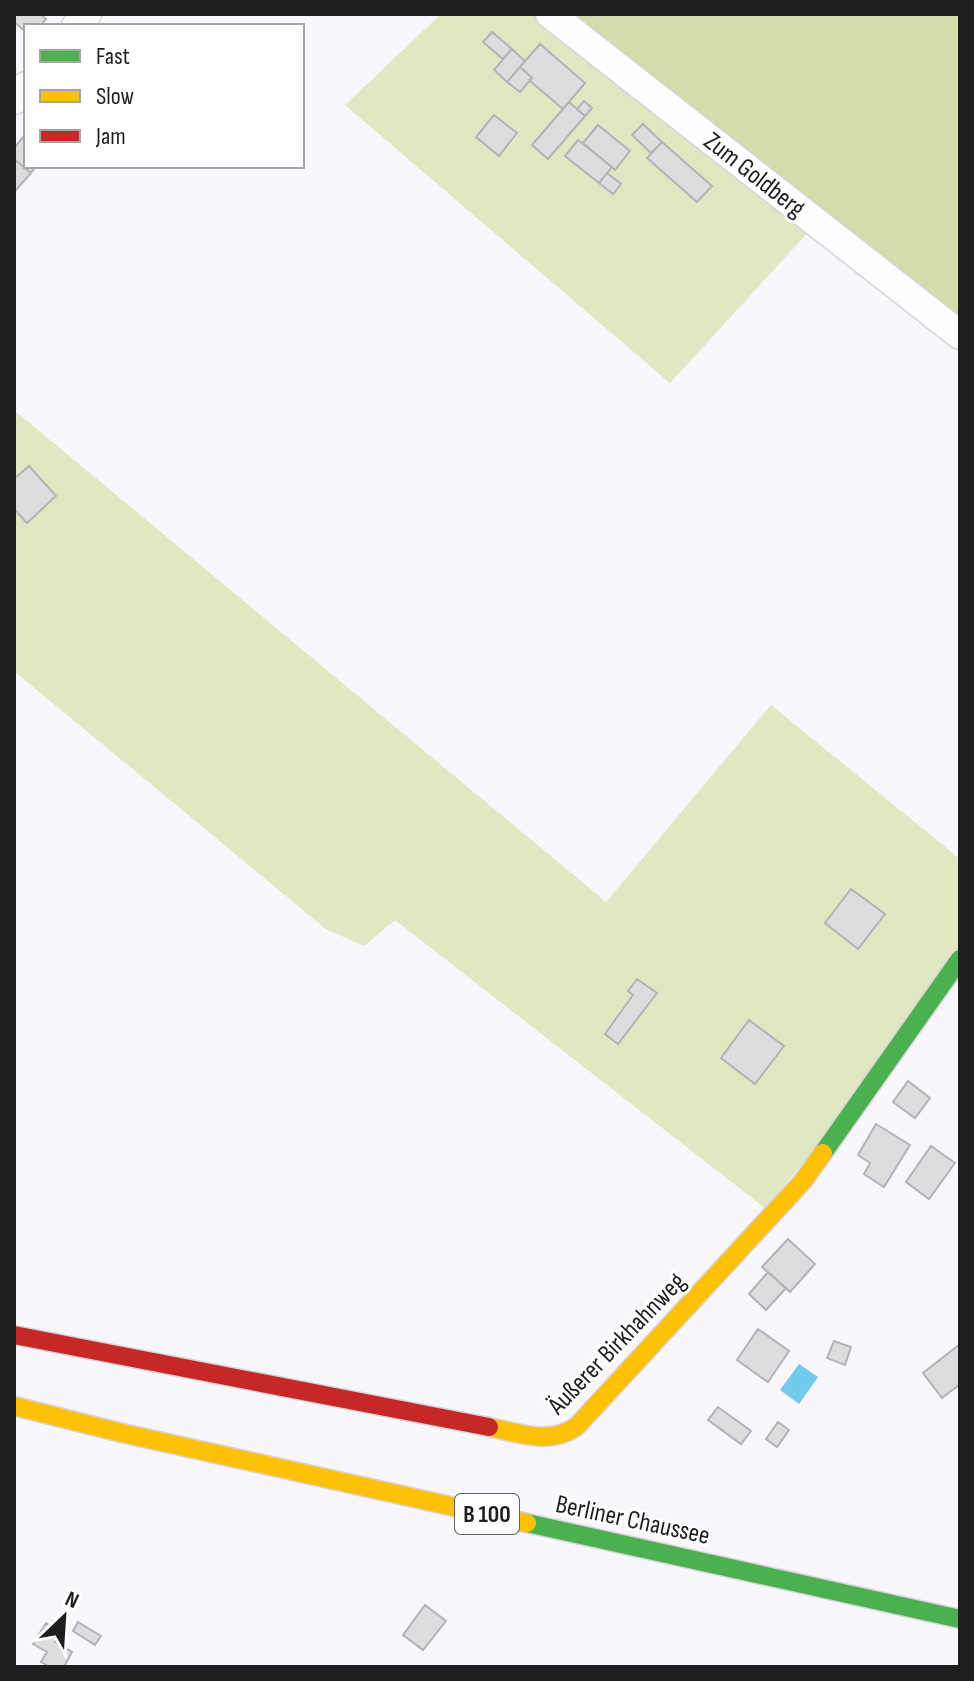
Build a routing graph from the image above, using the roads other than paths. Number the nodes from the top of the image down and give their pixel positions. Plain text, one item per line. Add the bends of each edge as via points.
1 (550, 14) edge
2 (960, 335) edge
3 (960, 959) edge
4 (14, 1335) edge
5 (14, 1406) edge
6 (960, 1619) edge

1 - 2 street, Zum Goldberg
3 - 4 main road, Äußerer Birkhahnweg via 803,1181 563,1436 539,1437
5 - 6 main road, Berliner Chaussee / B 100

